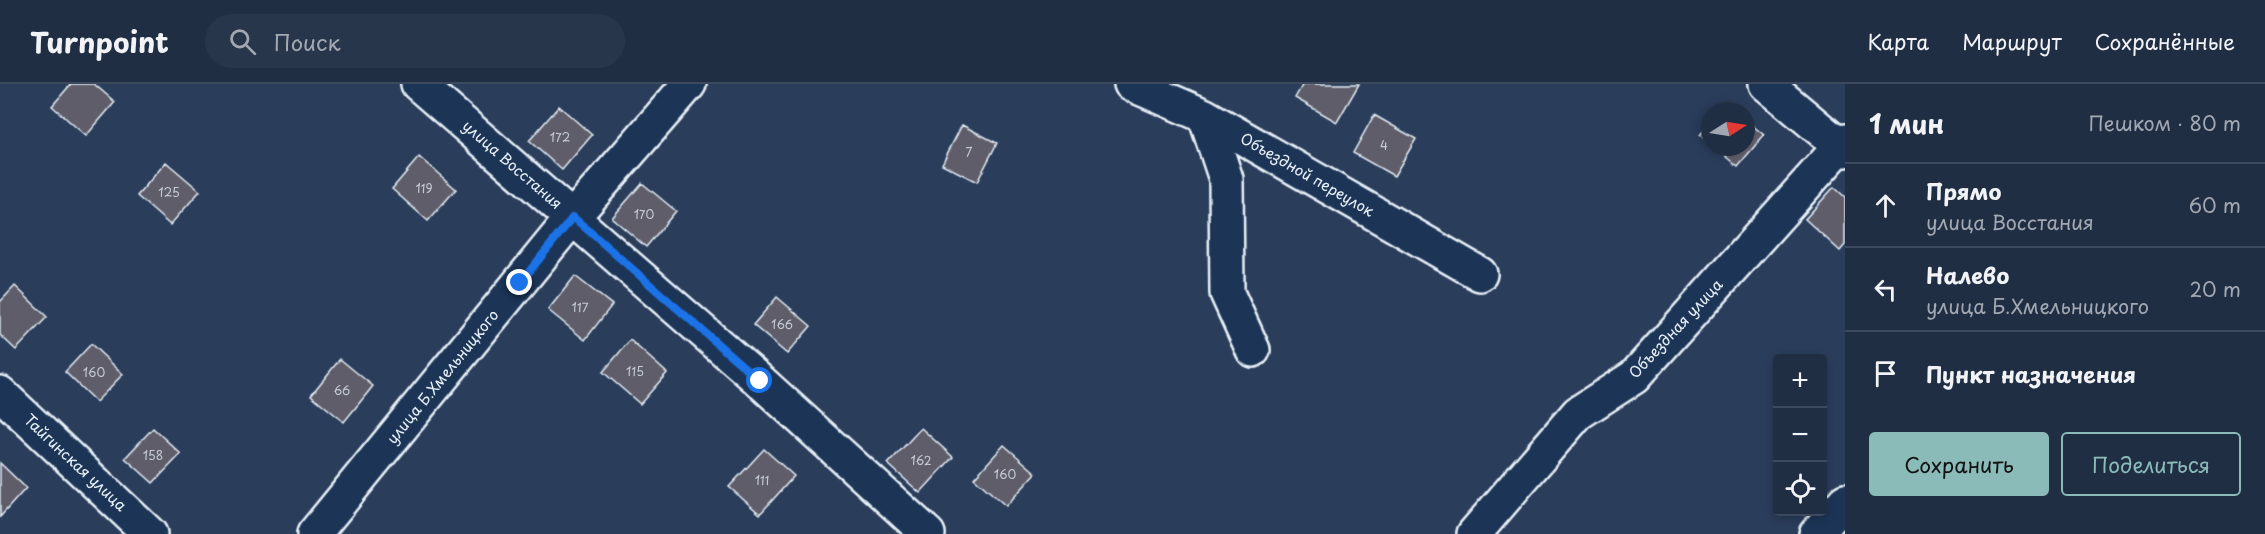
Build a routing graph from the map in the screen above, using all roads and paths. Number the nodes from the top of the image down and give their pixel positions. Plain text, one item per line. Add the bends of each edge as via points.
1 (418, 84) edge
2 (689, 84) edge
3 (1131, 84) edge
4 (1766, 84) edge
5 (1205, 116) junction
6 (1843, 146) edge
7 (573, 217) junction
8 (1480, 274) dead end
9 (1253, 350) dead end
10 (0, 393) edge
11 (1845, 501) edge
12 (150, 534) edge
13 (314, 534) edge
14 (928, 534) edge
15 (1474, 534) edge
16 (1816, 534) edge

1 - 7 street, улица Восстания
2 - 7 street, улица Б.Хмельницкого
3 - 5 street, Объездной переулок
4 - 6 street
5 - 8 street, Объездной переулок
5 - 9 street via 1226,178 1227,293
6 - 15 street, Объездная улица via 1634,377 1578,413
7 - 13 street, улица Б.Хмельницкого
7 - 14 street, улица Восстания
10 - 12 street, Тайгинская улица
11 - 16 street

